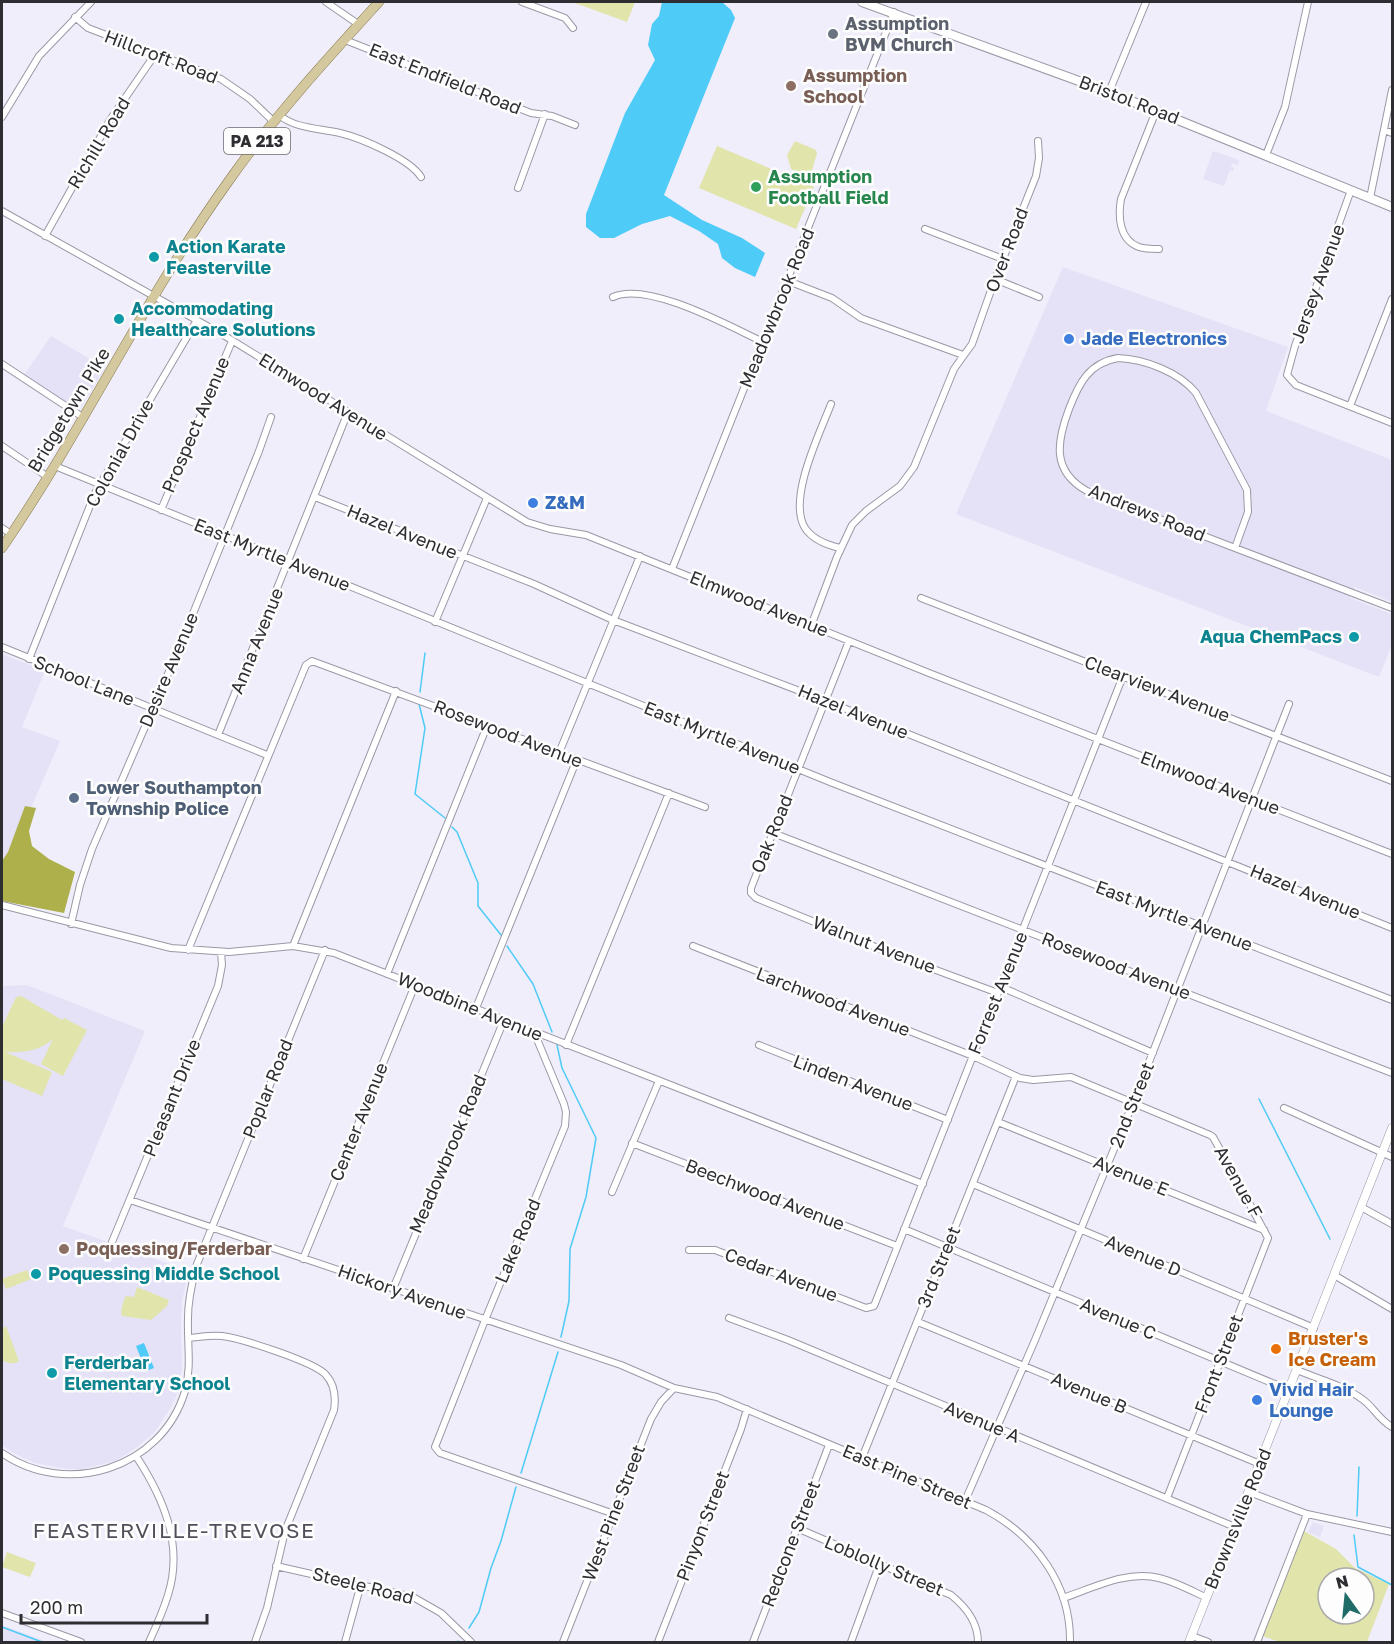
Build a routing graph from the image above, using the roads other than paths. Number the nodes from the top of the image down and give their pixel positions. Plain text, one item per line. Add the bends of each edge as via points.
1 (91, 2) edge
2 (326, 2) edge
3 (379, 2) edge
4 (522, 2) edge
5 (862, 2) edge
6 (1146, 2) edge
7 (1308, 2) edge
8 (894, 12) junction
9 (75, 17) junction
10 (358, 24) junction
11 (573, 28) dead end
12 (345, 40) junction
13 (156, 53) junction
14 (1392, 90) edge
15 (1109, 92) junction
16 (1156, 111) junction
17 (545, 114) junction
18 (2, 117) edge
19 (276, 118) junction
20 (575, 125) dead end
21 (1384, 130) junction
22 (1392, 133) edge
23 (1038, 141) dead end
24 (1266, 155) junction
25 (421, 177) dead end
26 (519, 188) dead end
27 (1351, 190) junction
28 (1370, 198) junction
29 (1392, 207) edge
30 (2, 211) edge
31 (925, 229) dead end
32 (45, 236) junction
33 (1159, 249) dead end
34 (1003, 259) junction
35 (995, 279) junction
36 (788, 281) junction
37 (155, 296) junction
38 (613, 297) dead end
39 (1039, 297) dead end
40 (1392, 299) edge
41 (197, 320) junction
42 (232, 341) junction
43 (763, 342) junction
44 (963, 355) junction
45 (2, 364) edge
46 (831, 404) dead end
47 (1350, 406) junction
48 (348, 412) junction
49 (271, 417) dead end
50 (84, 418) junction
51 (1392, 423) edge
52 (2, 446) edge
53 (55, 466) junction
54 (48, 477) junction
55 (100, 485) junction
56 (315, 497) junction
57 (487, 498) junction
58 (161, 510) junction
59 (2, 528) edge
60 (11, 534) junction
61 (224, 535) junction
62 (2, 548) edge
63 (1235, 548) junction
64 (840, 549) junction
65 (463, 556) junction
66 (640, 556) junction
67 (288, 561) junction
68 (672, 569) junction
69 (921, 598) dead end
70 (1392, 608) edge
71 (613, 620) junction
72 (435, 622) junction
73 (811, 626) junction
74 (849, 641) junction
75 (2, 647) edge
76 (29, 658) junction
77 (1124, 676) junction
78 (588, 683) junction
79 (396, 691) junction
80 (826, 701) junction
81 (1289, 704) dead end
82 (153, 709) junction
83 (487, 726) junction
84 (218, 735) junction
85 (1277, 736) junction
86 (1098, 740) junction
87 (559, 753) junction
88 (267, 755) junction
89 (577, 759) junction
90 (798, 769) junction
91 (1392, 781) edge
92 (669, 794) junction
93 (1074, 800) junction
94 (1252, 800) junction
95 (705, 807) dead end
96 (773, 833) junction
97 (1392, 854) edge
98 (1228, 862) junction
99 (1048, 867) junction
100 (751, 893) joint
101 (2, 905) edge
102 (71, 924) junction
103 (1203, 927) junction
104 (1392, 928) edge
105 (1023, 930) junction
106 (293, 946) junction
107 (693, 946) dead end
108 (188, 950) junction
109 (325, 950) junction
110 (221, 952) junction
111 (387, 974) junction
112 (415, 985) junction
113 (1000, 990) junction
114 (1178, 990) junction
115 (1392, 1000) edge
116 (476, 1008) junction
117 (504, 1020) junction
118 (534, 1032) junction
119 (566, 1045) junction
120 (759, 1045) dead end
121 (1153, 1053) junction
122 (973, 1056) junction
123 (1392, 1073) edge
124 (1016, 1077) junction
125 (658, 1081) junction
126 (1133, 1103) junction
127 (1284, 1108) dead end
128 (948, 1120) junction
129 (998, 1122) junction
130 (1392, 1128) edge
131 (632, 1143) junction
132 (1383, 1153) junction
133 (1392, 1157) edge
134 (1107, 1166) junction
135 (923, 1184) junction
136 (973, 1184) junction
137 (612, 1192) dead end
138 (130, 1200) junction
139 (1361, 1207) junction
140 (1392, 1224) edge
141 (211, 1227) junction
142 (904, 1229) junction
143 (1081, 1230) junction
144 (1264, 1230) junction
145 (112, 1242) dead end
146 (897, 1246) junction
147 (947, 1248) junction
148 (688, 1250) dead end
149 (303, 1258) junction
150 (1334, 1275) junction
151 (393, 1289) junction
152 (1055, 1293) junction
153 (1244, 1298) junction
154 (871, 1308) joint
155 (1392, 1309) edge
156 (729, 1318) dead end
157 (485, 1320) junction
158 (918, 1322) junction
159 (1314, 1328) junction
160 (189, 1338) junction
161 (1221, 1363) junction
162 (1024, 1366) junction
163 (1297, 1370) junction
164 (891, 1384) junction
165 (674, 1388) junction
166 (1289, 1390) junction
167 (747, 1409) junction
168 (1392, 1427) edge
169 (998, 1429) junction
170 (1192, 1436) junction
171 (829, 1444) junction
172 (2, 1453) edge
173 (136, 1456) junction
174 (862, 1458) junction
175 (1260, 1464) junction
176 (1249, 1492) junction
177 (1167, 1498) junction
178 (965, 1501) junction
179 (614, 1514) junction
180 (1307, 1514) junction
181 (1235, 1527) junction
182 (797, 1528) junction
183 (1392, 1532) edge
184 (880, 1563) junction
185 (276, 1566) junction
186 (361, 1584) junction
187 (1063, 1598) junction
188 (1207, 1598) junction
189 (2, 1612) edge
190 (1190, 1639) edge
191 (81, 1642) edge
192 (149, 1642) edge
193 (255, 1642) edge
194 (345, 1642) edge
195 (471, 1642) edge
196 (563, 1642) edge
197 (658, 1642) edge
198 (753, 1642) edge
199 (851, 1642) edge
200 (978, 1642) edge
201 (1070, 1642) edge
202 (1208, 1642) edge
203 (1257, 1642) edge

1 - 9 street
2 - 10 street
3 - 10 main road, Bridgetown Pike / PA 213
4 - 11 street via 565,18
5 - 8 main road, Bristol Road
6 - 15 street
7 - 24 street via 1285,107
8 - 15 main road, Bristol Road
8 - 36 street, Meadowbrook Road
9 - 13 street, Hillcroft Road via 88,28
9 - 18 street via 31,66
10 - 12 main road, Bridgetown Pike / PA 213
12 - 17 street, East Endfield Road via 531,113
12 - 19 main road, Bridgetown Pike / PA 213
13 - 19 street, Hillcroft Road via 231,85
13 - 32 street, Richill Road via 110,120
14 - 21 street
15 - 16 main road, Bristol Road
16 - 24 main road, Bristol Road
16 - 33 street via 1118,213 1130,242
17 - 20 street, East Endfield Road
17 - 26 street, East Endfield Road
19 - 25 street via 360,140 406,161
19 - 37 main road, Bridgetown Pike / PA 213 via 222,190
21 - 22 street
21 - 28 street
23 - 34 street, Over Road via 1036,176
24 - 27 main road, Bristol Road
27 - 28 main road, Bristol Road
27 - 47 street, Jersey Avenue via 1287,371 1296,385
28 - 29 main road, Bristol Road
30 - 32 street, Elmwood Avenue
31 - 34 street
32 - 37 street, Elmwood Avenue
34 - 35 street, Over Road
35 - 39 street
35 - 44 street, Over Road via 972,344
36 - 43 street, Meadowbrook Road
36 - 44 street via 832,298 861,318
37 - 41 street, Elmwood Avenue
37 - 50 main road, Bridgetown Pike / PA 213
38 - 43 street via 632,292 676,303
40 - 47 street
41 - 42 street, Elmwood Avenue
41 - 55 street, Colonial Drive
42 - 48 street, Elmwood Avenue
42 - 58 street, Prospect Avenue
43 - 68 street, Meadowbrook Road
44 - 64 street, Over Road via 910,475 858,518
45 - 50 street
46 - 64 street via 799,506 802,522 811,535
47 - 51 street
48 - 56 street, Anna Avenue
48 - 57 street, Elmwood Avenue
49 - 61 street, Desire Avenue
50 - 53 main road, Bridgetown Pike / PA 213
52 - 54 street
53 - 54 main road, Bridgetown Pike / PA 213
53 - 55 street, East Myrtle Avenue
54 - 60 main road, Bridgetown Pike / PA 213
55 - 58 street, East Myrtle Avenue
55 - 76 street, Colonial Drive
56 - 65 street, Hazel Avenue
56 - 67 street, Anna Avenue
57 - 65 street
57 - 66 street, Elmwood Avenue via 527,522 586,535
58 - 61 street, East Myrtle Avenue
59 - 60 street
60 - 62 main road, Bridgetown Pike / PA 213
61 - 67 street, East Myrtle Avenue
61 - 82 street, Desire Avenue
63 - 63 street, Andrews Road via 1248,512 1247,490 1191,387 1180,378 1136,360 1111,360 1093,369 1077,387 1060,432 1060,459 1068,475 1087,491
63 - 70 street, Andrews Road
64 - 73 street, Over Road
65 - 71 street, Hazel Avenue
65 - 72 street
66 - 68 street, Elmwood Avenue
66 - 71 street
67 - 72 street, East Myrtle Avenue
67 - 84 street, Anna Avenue
68 - 73 street, Elmwood Avenue
69 - 77 street, Clearview Avenue
71 - 78 street
71 - 80 street, Hazel Avenue
72 - 78 street, East Myrtle Avenue
73 - 74 street, Elmwood Avenue
74 - 80 street, Oak Road
74 - 86 street, Elmwood Avenue
75 - 76 street, School Lane
76 - 82 street, School Lane
77 - 85 street, Clearview Avenue
77 - 86 street, Forrest Avenue
78 - 87 street
78 - 90 street, East Myrtle Avenue
79 - 83 street, Rosewood Avenue
79 - 88 street, Rosewood Avenue via 312,661 306,665
79 - 106 street
80 - 90 street, Oak Road
80 - 93 street, Hazel Avenue
81 - 85 street, 2nd Street
82 - 84 street, School Lane
82 - 102 street, Desire Avenue via 92,849
83 - 87 street, Rosewood Avenue
83 - 111 street
84 - 88 street, School Lane
85 - 91 street, Clearview Avenue
85 - 94 street, 2nd Street
86 - 93 street, Forrest Avenue
86 - 94 street, Elmwood Avenue
87 - 89 street, Rosewood Avenue
88 - 108 street
89 - 92 street, Rosewood Avenue
89 - 116 street
90 - 96 street, Oak Road
90 - 99 street, East Myrtle Avenue
92 - 95 street, Rosewood Avenue
92 - 119 street
93 - 98 street, Hazel Avenue
93 - 99 street, Forrest Avenue
94 - 97 street, Elmwood Avenue
94 - 98 street, 2nd Street
96 - 100 street, Oak Road
96 - 105 street, Rosewood Avenue
98 - 103 street, 2nd Street
98 - 104 street, Hazel Avenue
99 - 103 street, East Myrtle Avenue
99 - 105 street, Forrest Avenue
100 - 113 street, Walnut Avenue via 890,953
101 - 102 street, Woodbine Avenue
102 - 108 street, Woodbine Avenue
103 - 114 street, 2nd Street
103 - 115 street, East Myrtle Avenue
105 - 113 street, Forrest Avenue
105 - 114 street, Rosewood Avenue
106 - 109 street, Woodbine Avenue
106 - 110 street, Woodbine Avenue
107 - 122 street, Larchwood Avenue
108 - 110 street, Woodbine Avenue
109 - 111 street, Woodbine Avenue
109 - 141 street, Poplar Road
110 - 138 street, Pleasant Drive via 218,986
111 - 112 street, Woodbine Avenue
112 - 116 street, Woodbine Avenue
112 - 149 street, Center Avenue
113 - 121 street, Walnut Avenue
113 - 122 street, Forrest Avenue
114 - 121 street, 2nd Street
114 - 123 street, Rosewood Avenue
116 - 117 street, Woodbine Avenue
117 - 118 street, Woodbine Avenue
117 - 151 street, Meadowbrook Road
118 - 119 street, Woodbine Avenue
118 - 157 street, Lake Road via 564,1104 566,1120
119 - 125 street, Woodbine Avenue
120 - 128 street, Linden Avenue
121 - 126 street, 2nd Street
122 - 124 street, Avenue F
122 - 128 street, Forrest Avenue
124 - 126 street, Avenue F via 1071,1077
124 - 129 street, 3rd Street
125 - 131 street
125 - 135 street, Woodbine Avenue
126 - 134 street, 2nd Street
126 - 144 street, Avenue F via 1213,1137
127 - 132 street
128 - 135 street, Forrest Avenue
129 - 134 street, Avenue E
129 - 136 street, 3rd Street
130 - 132 street, Brownsville Road
131 - 137 street
131 - 146 street, Beechwood Avenue
132 - 133 street
132 - 139 street, Brownsville Road
134 - 143 street, 2nd Street
134 - 144 street, Avenue E
135 - 142 street, Forrest Avenue
136 - 143 street, Avenue D
136 - 147 street, 3rd Street
138 - 141 street, Hickory Avenue
138 - 145 street, Pleasant Drive
139 - 140 street
139 - 150 street, Brownsville Road
141 - 149 street, Hickory Avenue
141 - 160 street, Poplar Road via 189,1295
142 - 146 street, Forrest Avenue
142 - 147 street
143 - 152 street, 2nd Street
143 - 153 street, Avenue D
144 - 153 street, Front Street via 1268,1243
146 - 154 street, Forrest Avenue
147 - 152 street, Avenue C
147 - 158 street, 3rd Street
148 - 154 street, Cedar Avenue via 715,1250
149 - 151 street, Hickory Avenue
150 - 155 street
150 - 159 street, Brownsville Road
151 - 157 street, Hickory Avenue
152 - 161 street, Avenue C
152 - 162 street, 2nd Street
153 - 159 street, Avenue D
153 - 161 street, Front Street
156 - 164 street, Avenue A
157 - 165 street, Hickory Avenue via 621,1365
157 - 179 street, Lake Road via 435,1444 437,1450
158 - 162 street, Avenue B
158 - 164 street, 3rd Street
159 - 163 street, Brownsville Road
160 - 173 street, Poplar Road via 190,1360 182,1400 163,1431
160 - 185 street via 221,1336 253,1344 315,1366 325,1373 333,1387 334,1410 285,1531
161 - 166 street, Avenue C
161 - 170 street, Front Street
162 - 169 street, 2nd Street
162 - 170 street, Avenue B
163 - 166 street, Brownsville Road
163 - 168 street via 1355,1394
164 - 169 street, Avenue A
164 - 174 street, 3rd Street
165 - 167 street, East Pine Street via 717,1397
165 - 179 street, West Pine Street via 651,1419
166 - 175 street, Brownsville Road
167 - 171 street, East Pine Street
167 - 197 street, Pinyon Street
169 - 177 street, Avenue A
169 - 178 street, 2nd Street
170 - 175 street, Avenue B
170 - 177 street, Front Street
171 - 174 street, East Pine Street
171 - 182 street, Redcone Street
172 - 173 street, Poplar Road via 32,1469 75,1475 117,1466
173 - 192 street via 159,1494 172,1537 170,1586
174 - 178 street, East Pine Street
175 - 176 street, Brownsville Road
176 - 180 street
176 - 181 street, Brownsville Road
177 - 181 street, Avenue A
178 - 187 street, East Pine Street via 999,1517 1026,1538 1050,1568
179 - 196 street, West Pine Street
180 - 183 street
180 - 203 street
181 - 188 street, Brownsville Road
182 - 184 street, Loblolly Street
182 - 198 street, Redcone Street
184 - 199 street
184 - 200 street, Loblolly Street via 951,1595 970,1615
185 - 186 street, Steele Road
185 - 193 street
186 - 194 street
186 - 195 street, Steele Road via 429,1604
187 - 188 street via 1141,1575 1166,1580
187 - 201 street, East Pine Street
188 - 190 street, Brownsville Road
189 - 191 street
190 - 202 street

